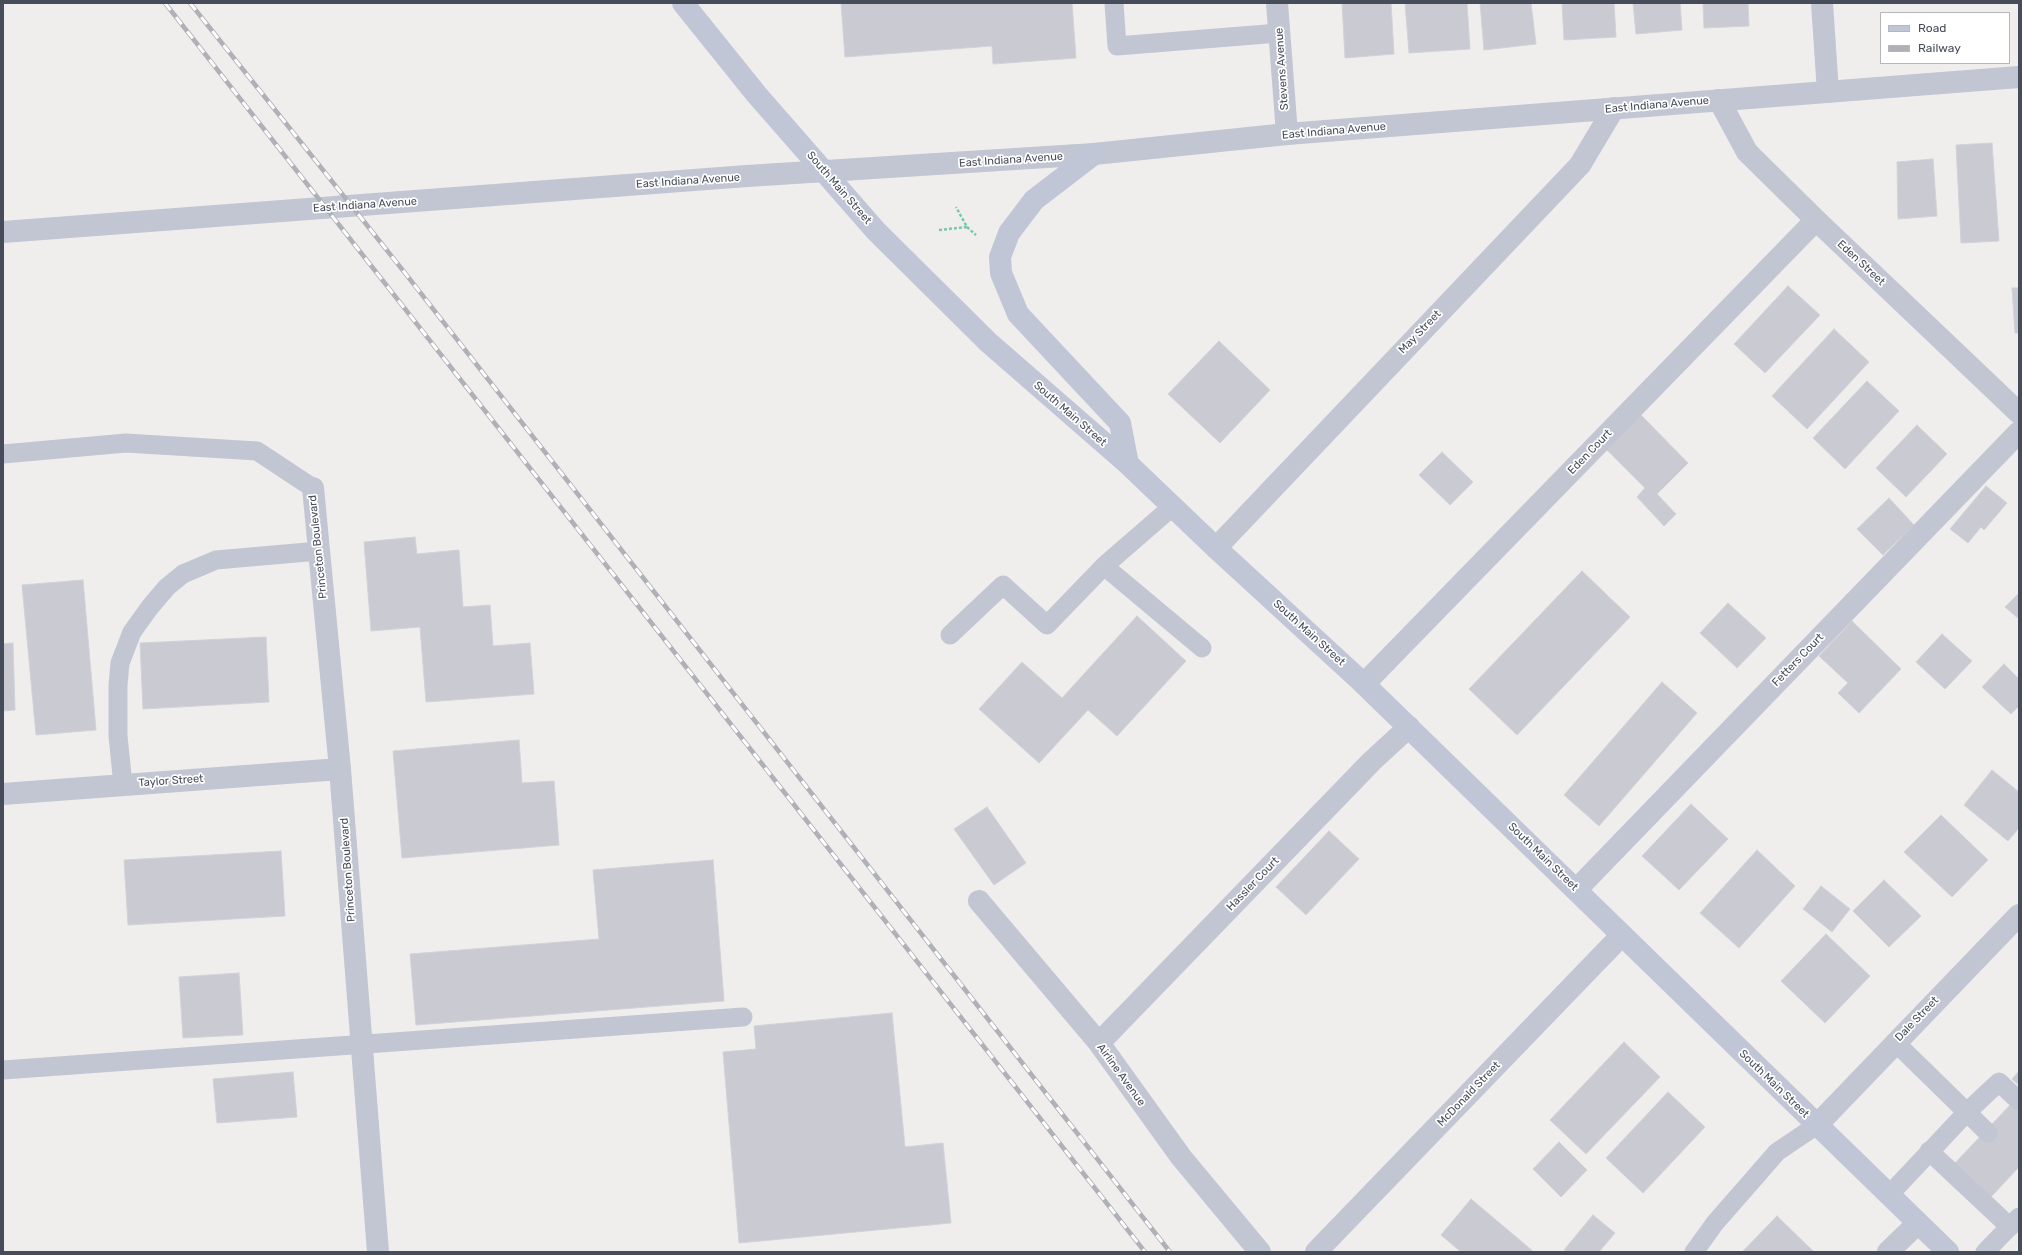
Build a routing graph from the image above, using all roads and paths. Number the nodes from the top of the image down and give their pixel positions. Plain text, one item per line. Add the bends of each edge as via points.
1 (683, 3) edge
2 (1114, 3) edge
3 (1277, 3) edge
4 (1822, 3) edge
5 (1279, 33) junction
6 (2019, 77) edge
7 (1828, 92) junction
8 (1719, 100) junction
9 (1614, 108) junction
10 (1287, 134) junction
11 (1094, 154) junction
12 (824, 171) junction
13 (956, 207) dead end
14 (1816, 220) junction
15 (968, 227) junction
16 (938, 230) dead end
17 (3, 232) edge
18 (980, 239) dead end
19 (2019, 413) edge
20 (2019, 432) edge
21 (3, 454) edge
22 (1128, 464) junction
23 (313, 488) joint
24 (1172, 507) junction
25 (1216, 548) junction
26 (319, 551) junction
27 (1104, 566) junction
28 (950, 635) dead end
29 (1202, 648) dead end
30 (1364, 684) junction
31 (1409, 727) junction
32 (340, 768) junction
33 (123, 785) junction
34 (3, 794) edge
35 (1577, 889) junction
36 (979, 901) dead end
37 (2019, 915) edge
38 (1622, 935) junction
39 (743, 1017) dead end
40 (1895, 1042) junction
41 (1099, 1043) junction
42 (361, 1044) junction
43 (3, 1070) edge
44 (2019, 1101) edge
45 (1967, 1112) junction
46 (1817, 1125) junction
47 (1988, 1133) dead end
48 (1929, 1151) junction
49 (1889, 1195) junction
50 (2014, 1222) edge
51 (1918, 1223) junction
52 (378, 1252) edge
53 (1260, 1252) edge
54 (1316, 1252) edge
55 (1694, 1252) edge
56 (1888, 1252) edge
57 (1948, 1252) edge
58 (1984, 1252) edge

1 - 12 main road, South Main Street via 757,95
2 - 5 lane via 1118,46
3 - 5 street, Stevens Avenue
4 - 7 street
5 - 10 street, Stevens Avenue
6 - 7 street, East Indiana Avenue
7 - 8 street, East Indiana Avenue
8 - 9 street, East Indiana Avenue
8 - 14 street, Eden Street via 1747,152
9 - 10 street, East Indiana Avenue
9 - 25 street, May Street via 1580,165
10 - 11 street, East Indiana Avenue
11 - 12 street, East Indiana Avenue
11 - 22 main road via 1034,200 1009,233 1000,257 1001,273 1018,314 1120,423
12 - 17 street, East Indiana Avenue
12 - 22 main road, South Main Street via 876,231 988,342
13 - 15 path
14 - 19 street, Eden Street
14 - 30 street, Eden Court
15 - 16 path
15 - 18 path
20 - 35 street, Fetters Court
21 - 23 lane via 126,442 257,451
22 - 24 main road, South Main Street
23 - 26 street, Princeton Boulevard
24 - 25 main road, South Main Street
24 - 27 lane
25 - 30 main road, South Main Street
26 - 32 street, Princeton Boulevard
26 - 33 lane via 216,560 183,574 154,602 132,632 120,663 118,736
27 - 28 lane via 1046,625 1003,585
27 - 29 lane
30 - 31 main road, South Main Street
31 - 35 main road, South Main Street
31 - 41 street, Hassler Court via 1372,761
32 - 33 street, Taylor Street
32 - 42 street, Princeton Boulevard
33 - 34 street, Taylor Street
35 - 38 main road, South Main Street
36 - 41 street, Airline Avenue
37 - 40 street, Dale Street
38 - 46 main road, South Main Street
38 - 54 street, McDonald Street
39 - 42 lane
40 - 45 lane
40 - 46 street, Dale Street
41 - 53 street, Airline Avenue via 1181,1157
42 - 43 lane
42 - 52 street, Princeton Boulevard
44 - 45 lane via 1999,1082
45 - 47 lane
45 - 48 lane
46 - 49 main road, South Main Street
46 - 55 lane via 1777,1152 1715,1222
48 - 49 lane
48 - 50 lane
49 - 51 main road, South Main Street
50 - 58 lane
51 - 56 street
51 - 57 main road, South Main Street

